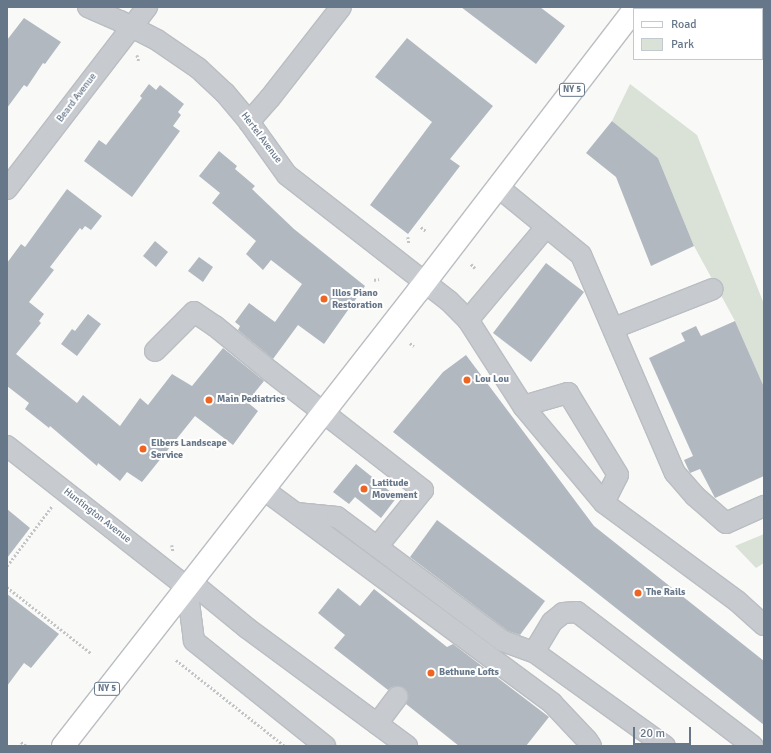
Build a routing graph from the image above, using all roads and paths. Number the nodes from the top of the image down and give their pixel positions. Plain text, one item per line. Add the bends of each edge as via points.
1 (88, 7) edge
2 (147, 7) edge
3 (341, 7) edge
4 (633, 12) edge
5 (131, 27) junction
6 (137, 54) dead end
7 (139, 61) dead end
8 (249, 122) junction
9 (498, 188) junction
10 (7, 189) edge
11 (421, 226) dead end
12 (546, 227) junction
13 (426, 231) dead end
14 (408, 237) dead end
15 (409, 242) dead end
16 (471, 264) dead end
17 (475, 268) dead end
18 (379, 279) dead end
19 (374, 280) dead end
20 (425, 282) junction
21 (713, 289) dead end
22 (361, 303) dead end
23 (367, 308) dead end
24 (468, 320) junction
25 (614, 328) junction
26 (410, 343) dead end
27 (414, 346) dead end
28 (155, 351) dead end
29 (522, 406) junction
30 (323, 413) junction
31 (7, 446) edge
32 (263, 489) junction
33 (604, 503) junction
34 (52, 506) dead end
35 (764, 506) edge
36 (296, 513) junction
37 (172, 545) dead end
38 (377, 547) junction
39 (172, 551) dead end
40 (7, 566) edge
41 (189, 585) junction
42 (7, 587) edge
43 (764, 625) edge
44 (534, 652) junction
45 (91, 653) dead end
46 (176, 660) dead end
47 (397, 697) dead end
48 (377, 724) junction
49 (22, 742) dead end
50 (26, 746) edge
51 (63, 746) edge
52 (285, 746) edge
53 (325, 746) edge
54 (407, 746) edge
55 (591, 746) edge
56 (664, 746) edge
57 (753, 746) edge

1 - 5 street, Hertel Avenue
2 - 5 street, Beard Avenue
3 - 8 street
4 - 9 main road, NY 5
5 - 8 street, Hertel Avenue via 157,40 198,68 225,93
5 - 10 street, Beard Avenue
6 - 7 path
8 - 20 street, Hertel Avenue via 287,175
9 - 12 street
9 - 20 main road, NY 5
11 - 13 path
12 - 24 street
12 - 25 street via 581,255
14 - 15 path
16 - 17 path
18 - 19 path
20 - 24 street, Hertel Avenue
20 - 30 main road, NY 5
21 - 25 street
22 - 23 path
24 - 29 street, Hertel Avenue
25 - 35 street via 675,473 695,496 726,522
26 - 27 path
28 - 30 street via 194,312 216,326
29 - 33 street, Hertel Avenue
29 - 33 street via 568,393 618,475
30 - 32 main road, NY 5
30 - 38 street via 423,490
31 - 41 street, Huntington Avenue
32 - 36 street
32 - 41 main road, NY 5
33 - 43 street, Hertel Avenue via 737,601
34 - 40 path
36 - 38 street via 337,517
36 - 55 street via 554,705
37 - 39 path
38 - 44 street via 503,641
41 - 48 street, Huntington Avenue
41 - 51 main road, NY 5
41 - 53 street via 194,641
42 - 45 path
44 - 56 street
44 - 57 street via 552,622 563,613 577,612
46 - 52 path
47 - 48 street
48 - 54 street, Huntington Avenue
49 - 50 path

